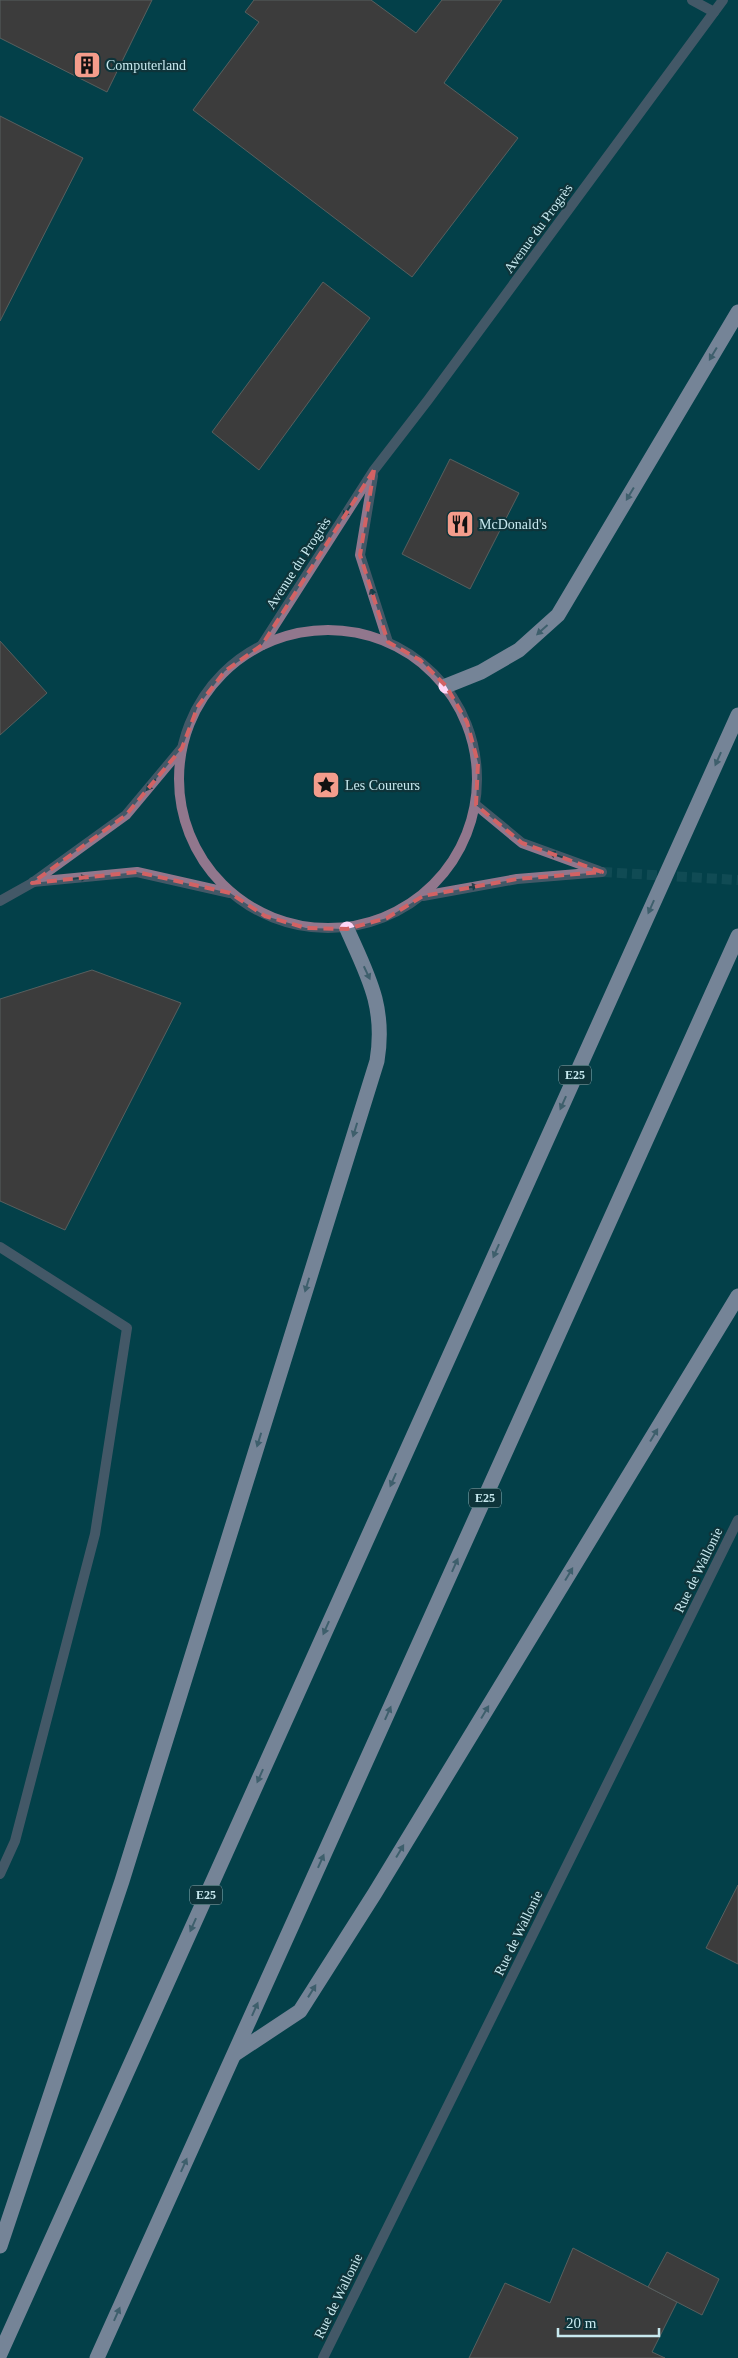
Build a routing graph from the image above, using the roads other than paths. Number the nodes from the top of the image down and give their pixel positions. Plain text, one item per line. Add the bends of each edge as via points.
1 (692, 0) edge
2 (723, 0) edge
3 (714, 12) junction
4 (738, 312) edge
5 (374, 470) junction
6 (388, 642) junction
7 (262, 645) junction
8 (446, 686) junction
9 (738, 715) edge
10 (182, 748) junction
11 (476, 805) junction
12 (32, 882) junction
13 (230, 893) junction
14 (423, 896) junction
15 (0, 901) edge
16 (347, 928) junction
17 (738, 936) edge
18 (0, 1247) edge
19 (738, 1296) edge
20 (738, 1520) edge
21 (0, 1874) edge
22 (235, 2054) junction
23 (0, 2246) edge
24 (0, 2354) edge
25 (97, 2358) edge
26 (323, 2358) edge

1 - 3 street
2 - 3 street, Avenue du Progrès
3 - 5 street, Avenue du Progrès
4 -> 8 highway via 558,615 519,650 481,672
6 -> 5 street, Avenue du Progrès via 360,555
5 -> 7 street, Avenue du Progrès
6 - 7 street via 346,630 303,632
6 - 8 street via 420,660
7 - 10 street via 225,671 198,706
8 - 11 street via 467,722 478,763
9 -> 24 highway, E25
10 -> 12 street via 126,815
10 - 13 street via 180,801 185,818 197,852
11 - 14 street via 458,855
14 -> 11 street via 517,879 602,872 522,843
12 -> 13 street via 137,872
12 - 15 street
13 - 16 street via 265,916 281,921 306,928
14 - 16 street via 387,918
16 -> 23 highway via 378,1005 381,1037 377,1061 122,1881
22 -> 17 highway, E25
18 - 21 street via 127,1328 94,1534 15,1841
22 -> 19 highway via 300,2011
20 - 26 street, Rue de Wallonie
25 -> 22 highway, E25

